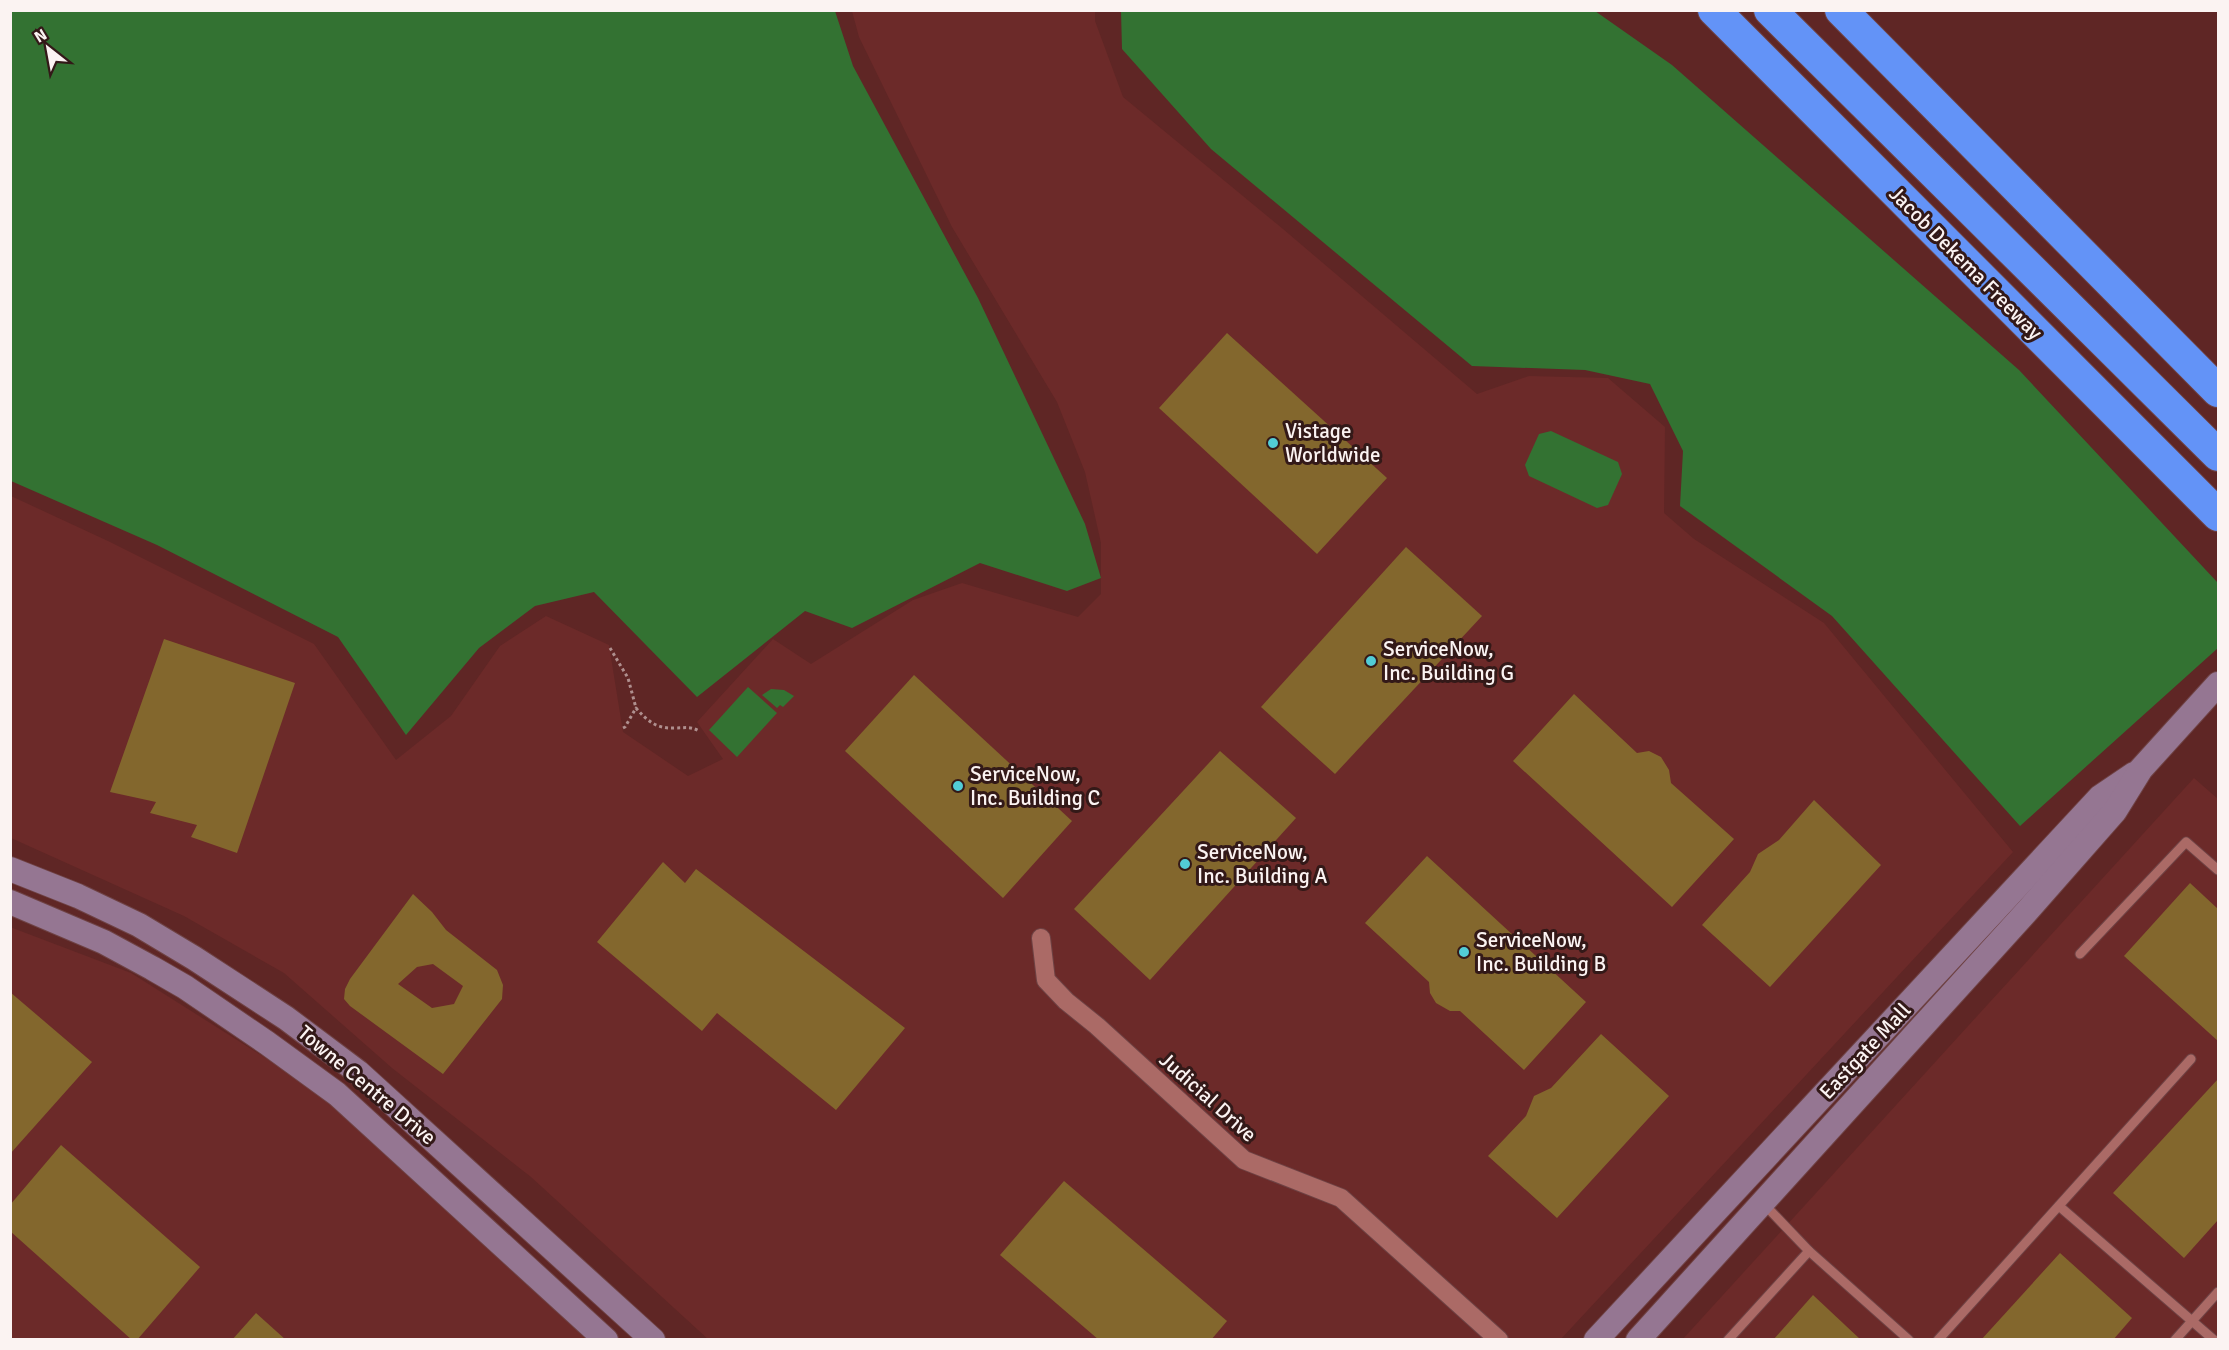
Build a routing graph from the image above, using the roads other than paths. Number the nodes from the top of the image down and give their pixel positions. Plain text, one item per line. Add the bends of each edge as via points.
1 (1714, 10) edge
2 (1770, 10) edge
3 (1788, 10) edge
4 (1841, 10) edge
5 (2218, 391) edge
6 (2218, 439) edge
7 (2218, 455) edge
8 (2218, 515) edge
9 (2218, 684) edge
10 (2141, 769) junction
11 (10, 869) edge
12 (2218, 870) edge
13 (10, 902) edge
14 (1041, 938) dead end
15 (2080, 954) dead end
16 (2191, 1059) dead end
17 (1763, 1204) junction
18 (2059, 1206) junction
19 (1809, 1251) junction
20 (2218, 1292) edge
21 (2193, 1321) junction
22 (606, 1340) edge
23 (653, 1340) edge
24 (1499, 1340) edge
25 (1596, 1340) edge
26 (1638, 1340) edge
27 (1728, 1340) edge
28 (1909, 1340) edge
29 (1938, 1340) edge
30 (2175, 1340) edge
31 (2214, 1340) edge

1 - 8 highway, Jacob Dekema Freeway
2 - 7 highway
3 - 6 highway
4 - 5 highway
9 - 10 main road, Eastgate Mall
10 - 17 main road, Eastgate Mall via 2115,811
10 - 25 main road, Eastgate Mall via 2100,797
11 - 23 main road, Towne Centre Drive via 139,925 286,1018 358,1072
12 - 15 lane via 2186,842
13 - 22 main road, Towne Centre Drive via 105,942 152,968 338,1094
14 - 24 street, Judicial Drive via 1046,980 1244,1160 1341,1198
16 - 18 lane
17 - 19 lane
17 - 26 main road, Eastgate Mall
18 - 21 lane
18 - 29 lane
19 - 27 lane
19 - 28 lane
20 - 21 lane
21 - 30 lane
21 - 31 lane

